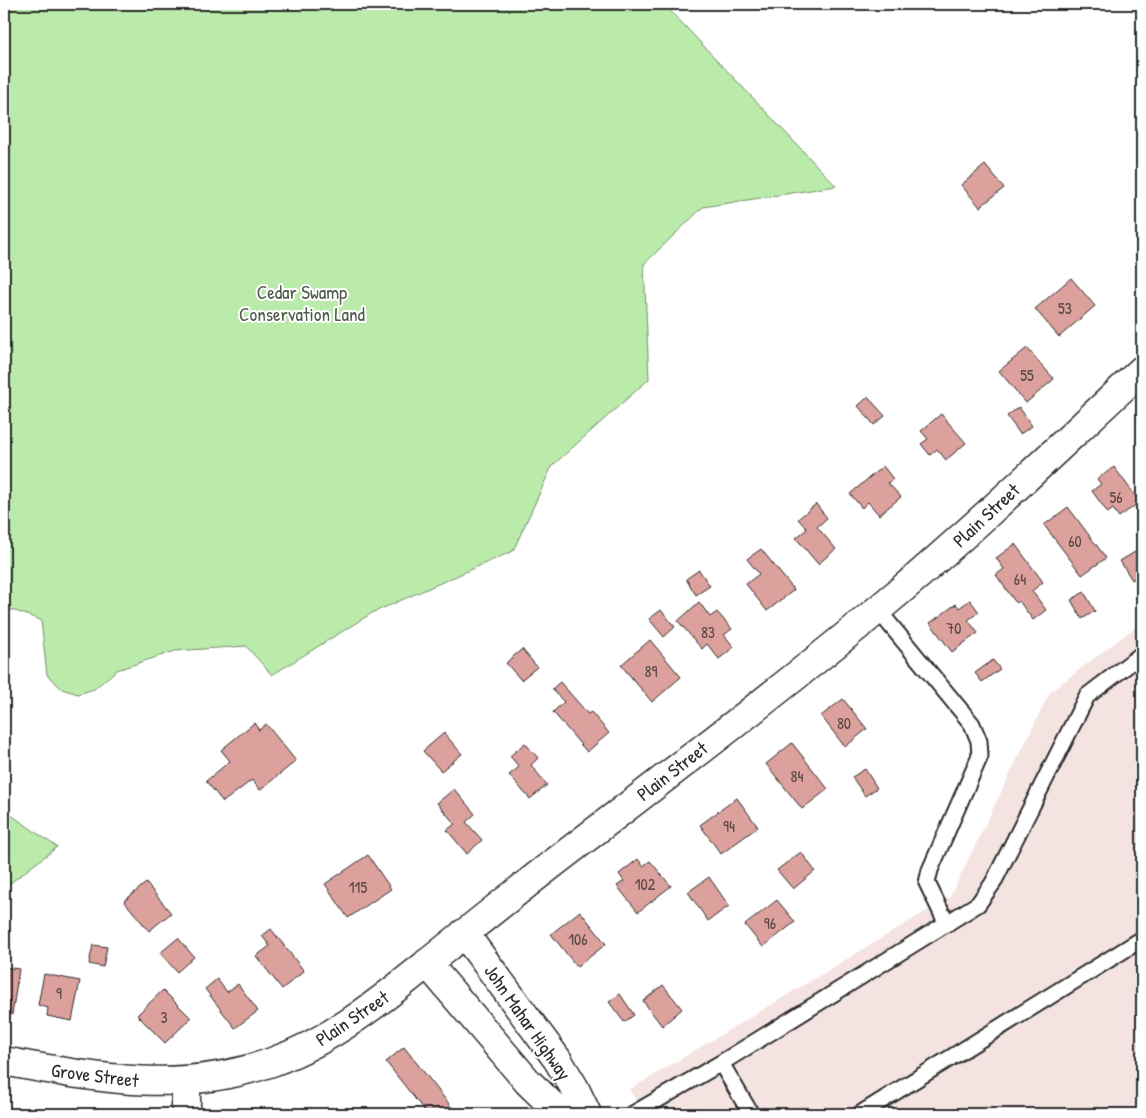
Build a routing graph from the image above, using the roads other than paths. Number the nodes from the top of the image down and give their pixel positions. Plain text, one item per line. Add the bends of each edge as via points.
1 (1142, 370) edge
2 (878, 610) junction
3 (1140, 661) edge
4 (947, 924) junction
5 (464, 933) junction
6 (1142, 939) edge
7 (427, 963) junction
8 (4, 1061) edge
9 (721, 1063) junction
10 (186, 1080) junction
11 (186, 1114) edge
12 (561, 1114) edge
13 (587, 1114) edge
14 (633, 1114) edge
15 (751, 1114) edge
16 (860, 1114) edge

1 - 2 main road, Plain Street
2 - 4 lane via 972,724 979,741 980,756 927,883
2 - 5 main road, Plain Street
3 - 4 lane via 1087,696 993,883 978,904
4 - 9 lane
5 - 7 main road, Plain Street
5 - 13 main road, John Mahar Highway via 557,1059
6 - 16 lane
7 - 10 main road, Plain Street via 355,1020 310,1046 248,1069
7 - 12 main road, John Mahar Highway via 528,1082
8 - 10 main road, Grove Street via 122,1080
9 - 14 lane
9 - 15 lane
10 - 11 main road

